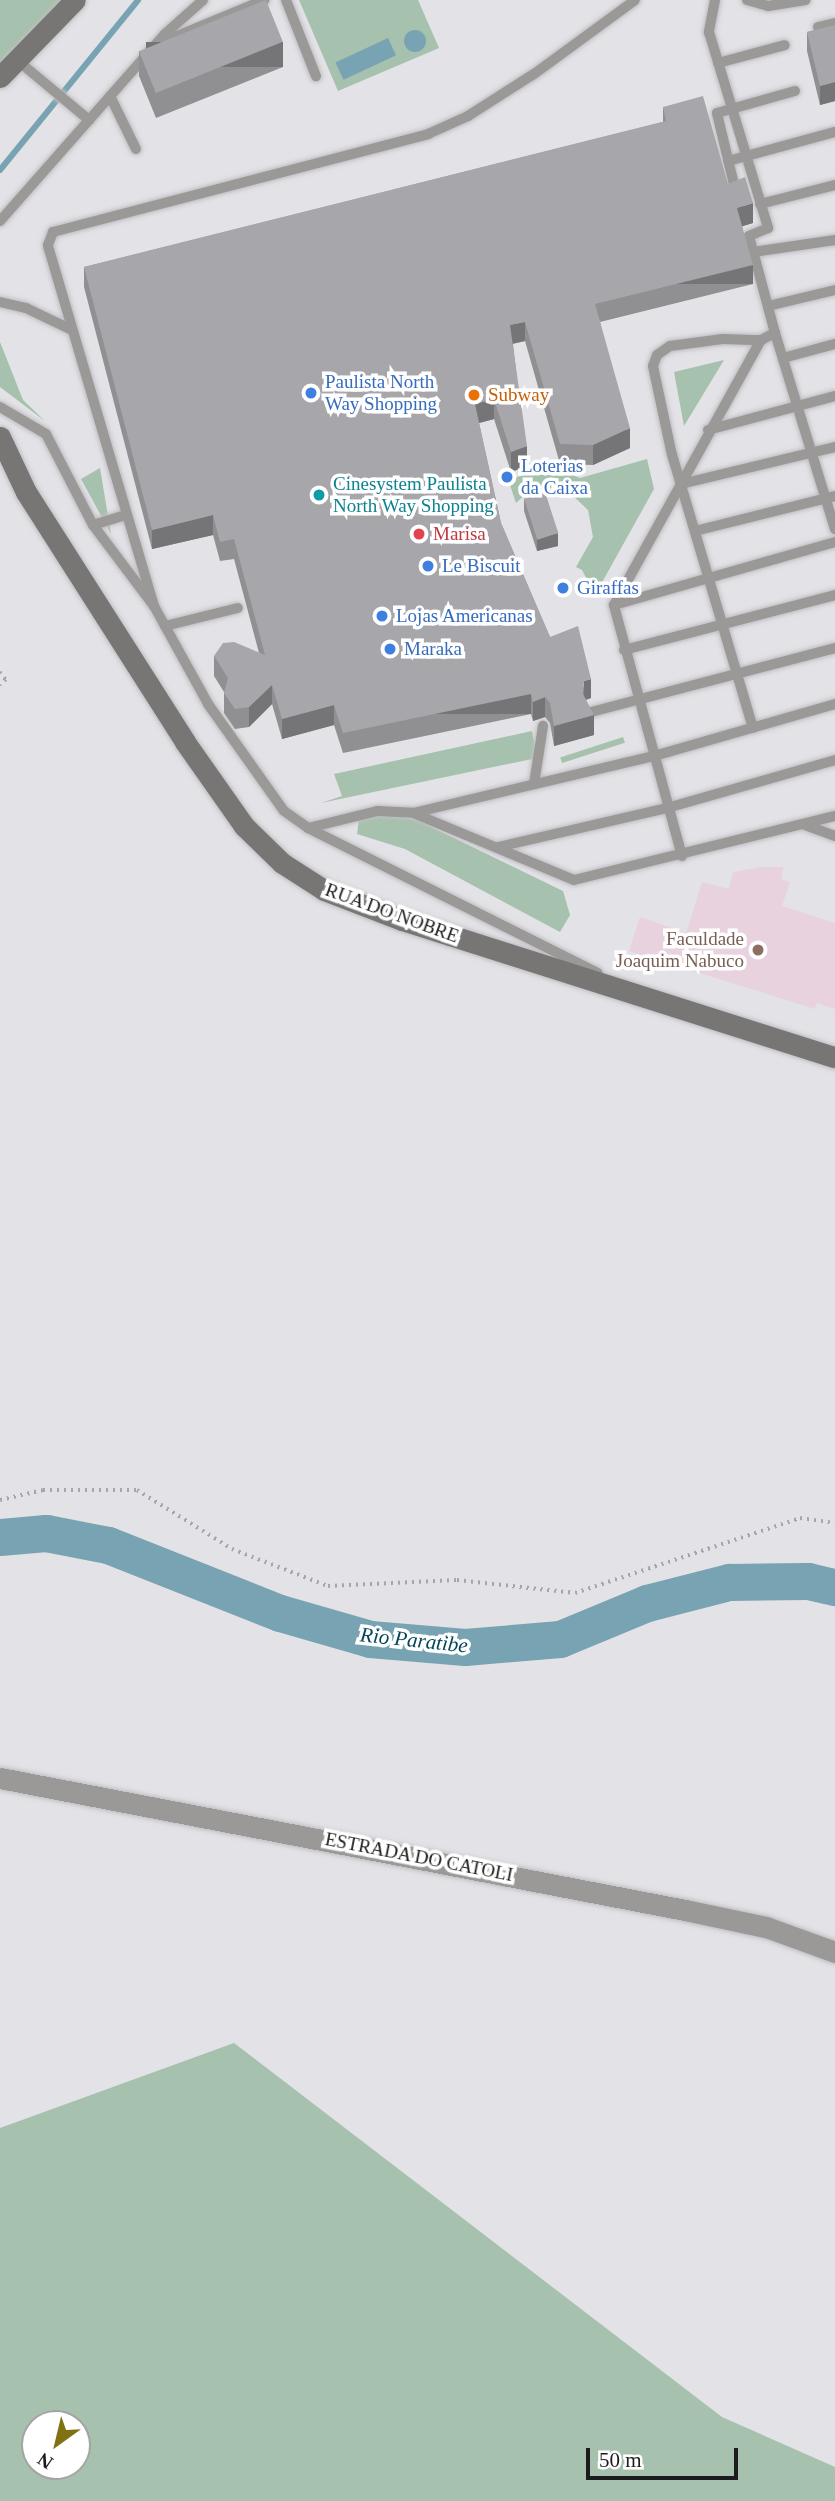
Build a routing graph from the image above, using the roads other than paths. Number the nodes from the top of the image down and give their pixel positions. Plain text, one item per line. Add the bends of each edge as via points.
1 (75, 0) edge
2 (203, 0) edge
3 (264, 0) edge
4 (286, 0) edge
5 (635, 0) edge
6 (715, 0) edge
7 (747, 0) edge
8 (806, 0) edge
9 (835, 23) edge
10 (818, 27) edge
11 (155, 44) junction
12 (785, 45) dead end
13 (17, 60) junction
14 (718, 63) junction
15 (316, 76) dead end
16 (0, 77) edge
17 (795, 91) dead end
18 (110, 96) junction
19 (732, 109) junction
20 (89, 120) junction
21 (835, 132) edge
22 (136, 149) dead end
23 (746, 157) junction
24 (728, 161) junction
25 (835, 185) edge
26 (736, 193) edge
27 (760, 204) junction
28 (0, 221) edge
29 (835, 240) edge
30 (753, 252) junction
31 (835, 290) edge
32 (0, 302) edge
33 (768, 306) junction
34 (72, 330) junction
35 (775, 333) junction
36 (761, 340) junction
37 (835, 344) edge
38 (783, 358) junction
39 (835, 396) edge
40 (797, 406) junction
41 (0, 407) edge
42 (708, 430) junction
43 (0, 437) edge
44 (835, 447) edge
45 (812, 453) junction
46 (681, 484) junction
47 (830, 497) edge
48 (126, 515) junction
49 (93, 525) junction
50 (835, 529) edge
51 (695, 531) junction
52 (835, 542) edge
53 (709, 576) junction
54 (835, 595) edge
55 (614, 605) junction
56 (154, 606) junction
57 (238, 608) dead end
58 (165, 626) junction
59 (723, 626) junction
60 (835, 648) edge
61 (624, 650) junction
62 (736, 672) junction
63 (637, 699) junction
64 (835, 704) edge
65 (591, 712) edge
66 (543, 726) dead end
67 (752, 728) junction
68 (654, 756) junction
69 (835, 760) edge
70 (534, 785) junction
71 (667, 808) junction
72 (414, 813) junction
73 (835, 816) edge
74 (804, 824) junction
75 (308, 828) junction
76 (835, 836) edge
77 (498, 847) junction
78 (682, 856) junction
79 (637, 993) junction
80 (835, 1057) edge
81 (0, 1778) edge
82 (835, 1952) edge

1 - 13 main road
2 - 11 lane
3 - 11 lane
4 - 15 lane
5 - 34 lane via 534,74 468,116 428,134 59,228 48,245
6 - 14 lane via 709,32
7 - 8 lane via 768,6
9 - 10 lane
11 - 18 lane
12 - 14 lane
13 - 16 main road
13 - 20 lane
14 - 19 lane
17 - 19 lane
18 - 20 lane
18 - 22 lane
19 - 23 lane
19 - 24 lane via 717,113
20 - 28 lane
21 - 23 lane
23 - 24 lane
23 - 27 lane
24 - 26 lane
25 - 27 lane
27 - 30 lane via 768,228 749,236
29 - 30 lane
30 - 33 lane
31 - 33 lane
32 - 34 lane via 26,308
33 - 35 lane
34 - 48 lane
35 - 36 lane
35 - 38 lane
36 - 42 lane
36 - 46 lane via 670,346 657,355 655,387
37 - 38 lane
38 - 40 lane
39 - 40 lane
40 - 42 lane
40 - 45 lane
41 - 49 lane via 46,434
42 - 46 lane
43 - 79 main road, RUA DO NOBRE via 26,492 185,742 244,826 282,863 324,890 402,920
44 - 45 lane
45 - 46 lane
45 - 47 lane
46 - 51 lane
46 - 55 lane
47 - 50 lane
47 - 51 lane
48 - 49 lane
48 - 56 lane
49 - 56 lane
51 - 53 lane
52 - 53 lane
53 - 55 lane
53 - 59 lane
54 - 59 lane
55 - 61 lane
56 - 58 lane
57 - 58 lane
58 - 75 lane via 208,704 271,797
59 - 61 lane
59 - 62 lane
60 - 62 lane
61 - 63 lane
62 - 63 lane
62 - 67 lane
63 - 65 lane
63 - 68 lane
64 - 67 lane
66 - 70 lane
67 - 68 lane
68 - 70 lane
68 - 71 lane
69 - 71 lane
70 - 72 lane
71 - 77 lane
71 - 78 lane
72 - 75 lane via 378,811
72 - 77 lane
73 - 74 lane
74 - 76 lane
74 - 78 lane
75 - 79 lane
77 - 78 lane via 574,880
79 - 80 main road, RUA DO NOBRE
81 - 82 street, ESTRADA DO CATOLI via 766,1927

